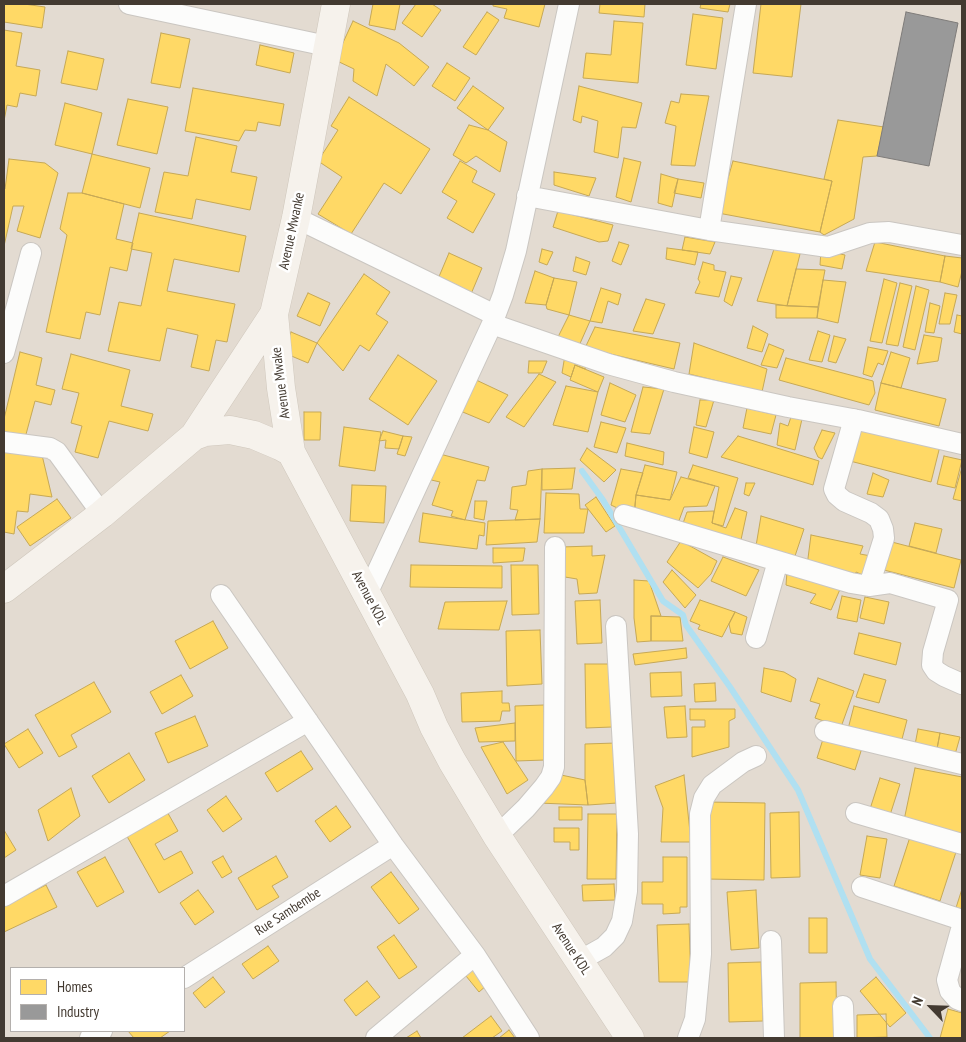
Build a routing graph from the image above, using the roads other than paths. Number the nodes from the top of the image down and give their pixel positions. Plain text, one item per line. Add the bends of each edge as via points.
1 (129, 4) edge
2 (336, 4) edge
3 (568, 4) edge
4 (746, 4) edge
5 (327, 46) junction
6 (527, 196) junction
7 (296, 218) junction
8 (709, 230) junction
9 (962, 245) edge
10 (31, 253) dead end
11 (274, 314) junction
12 (493, 319) junction
13 (4, 353) edge
14 (854, 419) junction
15 (194, 436) junction
16 (4, 442) edge
17 (962, 444) edge
18 (290, 452) junction
19 (102, 514) junction
20 (624, 515) dead end
21 (555, 547) dead end
22 (778, 561) junction
23 (869, 586) junction
24 (4, 590) edge
25 (367, 594) junction
26 (221, 595) dead end
27 (955, 602) edge
28 (616, 626) dead end
29 (756, 638) dead end
30 (962, 684) edge
31 (308, 721) junction
32 (825, 731) dead end
33 (756, 756) dead end
34 (962, 764) edge
35 (856, 813) dead end
36 (497, 836) junction
37 (962, 844) edge
38 (393, 845) junction
39 (862, 887) dead end
40 (4, 896) edge
41 (962, 920) edge
42 (962, 926) edge
43 (771, 941) dead end
44 (475, 956) junction
45 (579, 961) junction
46 (185, 977) edge
47 (962, 1001) edge
48 (843, 1006) dead end
49 (376, 1038) edge
50 (530, 1038) edge
51 (630, 1038) edge
52 (688, 1038) edge
53 (774, 1038) edge
54 (844, 1038) edge

1 - 5 street
2 - 5 street, Avenue Mwanke
3 - 6 street
4 - 8 street
5 - 7 street, Avenue Mwanke
6 - 8 street
6 - 12 street via 516,251
7 - 11 street, Avenue Mwanke
7 - 12 street
8 - 9 street via 828,247 870,233 889,232
10 - 13 street
11 - 15 street, Avenue Mwanke
11 - 18 street, Avenue Mwake
12 - 14 street via 608,364
12 - 25 street
14 - 17 street
14 - 23 street via 834,489 844,501 879,519 883,529 884,538
15 - 18 street via 219,430 240,431
15 - 19 street
16 - 19 street via 50,448 57,452
18 - 25 street, Avenue KDL
19 - 24 street
20 - 22 street
21 - 36 street via 554,767 544,787
22 - 23 street
22 - 29 street
23 - 27 street via 890,583
25 - 36 street, Avenue KDL via 452,761
26 - 31 street
27 - 30 street via 933,652 932,665 936,671
28 - 45 street via 628,834 626,891 622,921 615,936 604,947
31 - 38 street
31 - 40 street
32 - 34 street
33 - 52 street via 712,785 700,814 701,954 695,1019
35 - 37 street
36 - 45 street, Avenue KDL
38 - 44 street
38 - 46 street, Rue Sambembe
39 - 41 street
42 - 47 street via 947,980 950,991
43 - 53 street
44 - 49 street
44 - 50 street
45 - 51 street, Avenue KDL
48 - 54 street

